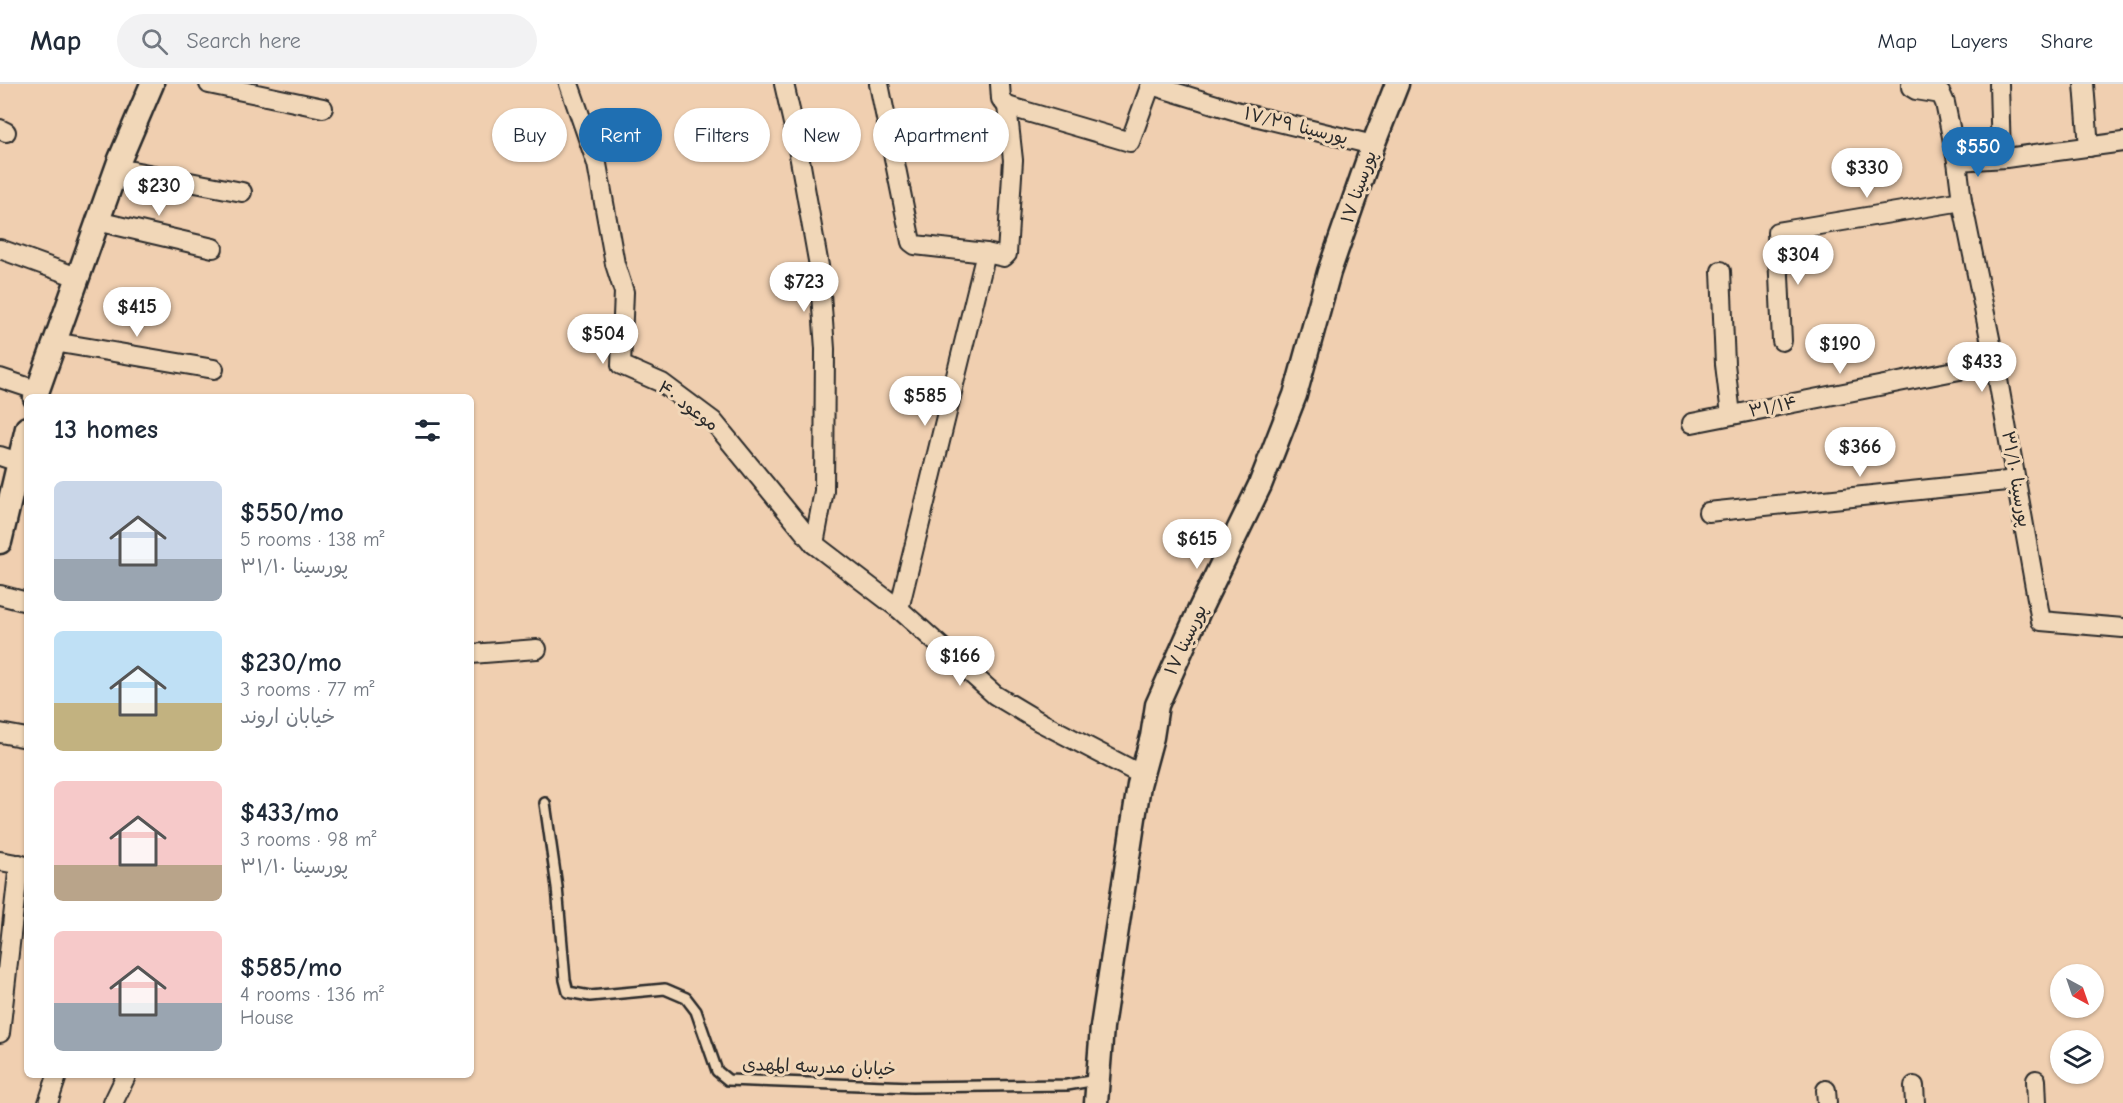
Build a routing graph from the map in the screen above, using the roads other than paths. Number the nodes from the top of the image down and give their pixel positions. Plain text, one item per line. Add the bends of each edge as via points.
1 (152, 84) edge
2 (209, 84) edge
3 (569, 84) edge
4 (784, 84) edge
5 (879, 84) edge
6 (1000, 84) edge
7 (1151, 84) edge
8 (1397, 84) edge
9 (1911, 84) edge
10 (1999, 84) edge
11 (2084, 84) edge
12 (1007, 106) junction
13 (323, 108) dead end
14 (2123, 142) edge
15 (1373, 145) junction
16 (2089, 147) junction
17 (2001, 158) junction
18 (1957, 161) junction
19 (117, 168) junction
20 (242, 192) dead end
21 (1962, 201) junction
22 (97, 221) junction
23 (213, 248) dead end
24 (0, 249) edge
25 (986, 253) junction
26 (1721, 271) dead end
27 (77, 277) junction
28 (1782, 341) dead end
29 (54, 342) junction
30 (1995, 363) junction
31 (214, 369) dead end
32 (0, 378) edge
33 (35, 394) edge
34 (1731, 415) junction
35 (1692, 423) dead end
36 (24, 438) edge
37 (15, 467) edge
38 (2016, 480) junction
39 (1708, 512) dead end
40 (0, 542) edge
41 (814, 544) junction
42 (0, 595) edge
43 (24, 601) edge
44 (899, 609) junction
45 (2123, 628) edge
46 (537, 649) dead end
47 (474, 654) edge
48 (0, 733) edge
49 (24, 737) edge
50 (1142, 775) junction
51 (544, 803) dead end
52 (0, 861) edge
53 (23, 865) edge
54 (0, 1033) edge
55 (56, 1078) edge
56 (125, 1078) edge
57 (1097, 1080) junction
58 (2036, 1080) dead end
59 (48, 1103) edge
60 (113, 1103) edge
61 (1096, 1103) edge
62 (2037, 1103) edge

1 - 19 street
2 - 13 street
3 - 41 street, موعود ۴۰ via 597,164 615,264 624,292 621,365 662,383 713,421
4 - 41 street via 819,266 825,349 824,491
5 - 25 street via 911,242
6 - 12 street via 1001,99
7 - 12 street via 1130,142
7 - 15 street, پورسینا ۱۷/۲۹ via 1246,114
8 - 15 street, پورسینا ۱۷
9 - 18 street, پورسینا ۳۱/۱۰ via 1916,90 1941,94
10 - 17 street
11 - 16 street
12 - 25 street via 1013,160 1007,254
14 - 16 street
15 - 50 street, پورسینا ۱۷ via 1329,272 1295,395 1260,485 1161,696
16 - 17 street
17 - 18 street
18 - 21 street, پورسینا ۳۱/۱۰
19 - 20 street
19 - 22 street
21 - 28 street via 1777,232
21 - 30 street, پورسینا ۳۱/۱۰
22 - 23 street
22 - 27 street
24 - 27 street
25 - 44 street
26 - 34 street
27 - 29 street
29 - 31 street
29 - 33 street
30 - 34 street, ۳۱/۱۴
30 - 38 street, پورسینا ۳۱/۱۰
32 - 33 street
34 - 35 street, ۳۱/۱۴
36 - 37 street
37 - 40 street
38 - 39 street
38 - 45 street, پورسینا ۳۱/۱۰ via 2041,621
41 - 44 street
42 - 43 street
44 - 50 street via 995,695
46 - 47 street
48 - 49 street
50 - 57 street, پورسینا ۱۷
51 - 57 lane, خیابان مدرسه المهدی via 568,992 590,996 665,989 686,998 696,1011 717,1071 728,1080 912,1087 1066,1085
52 - 53 street
53 - 54 street
55 - 59 street
56 - 60 street
57 - 61 street, پورسینا ۱۷
58 - 62 street

